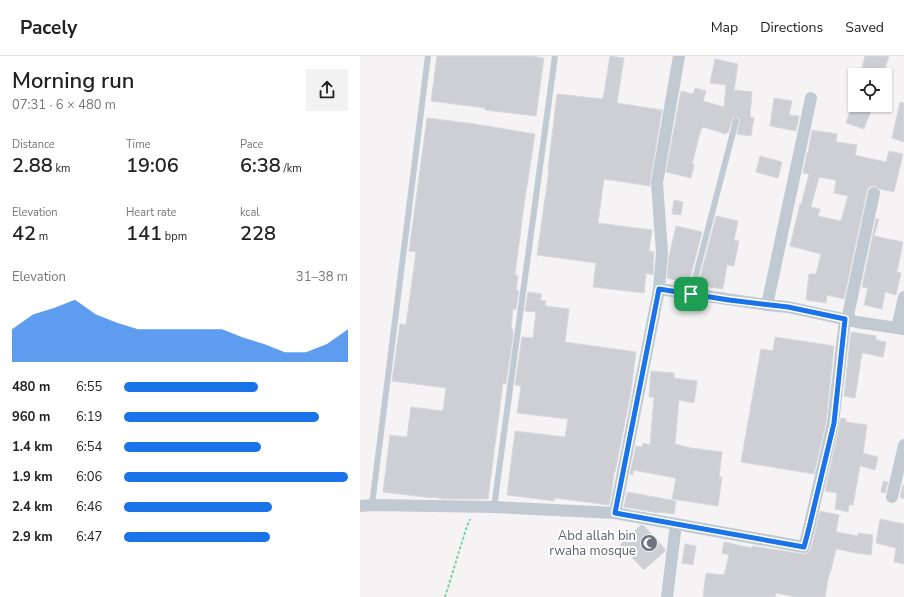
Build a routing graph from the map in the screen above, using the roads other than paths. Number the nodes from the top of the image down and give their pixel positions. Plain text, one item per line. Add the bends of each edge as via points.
1 (428, 56) edge
2 (555, 56) edge
3 (679, 56) edge
4 (812, 98) dead end
5 (736, 121) dead end
6 (874, 193) dead end
7 (659, 289) junction
8 (691, 294) junction
9 (904, 297) edge
10 (767, 305) junction
11 (846, 319) junction
12 (900, 329) edge
13 (904, 445) edge
14 (892, 497) dead end
15 (372, 505) junction
16 (360, 506) edge
17 (494, 507) junction
18 (615, 513) junction
19 (676, 524) junction
20 (667, 597) edge

1 - 15 lane
2 - 17 lane
3 - 7 street via 657,183 662,253
4 - 10 street
5 - 8 lane
6 - 11 street
7 - 8 street
7 - 18 street
8 - 10 street
9 - 12 street
10 - 11 street
11 - 12 street
11 - 19 street via 834,423 804,547
13 - 14 street
15 - 16 street
15 - 17 street
17 - 18 street
18 - 19 street
19 - 20 street

